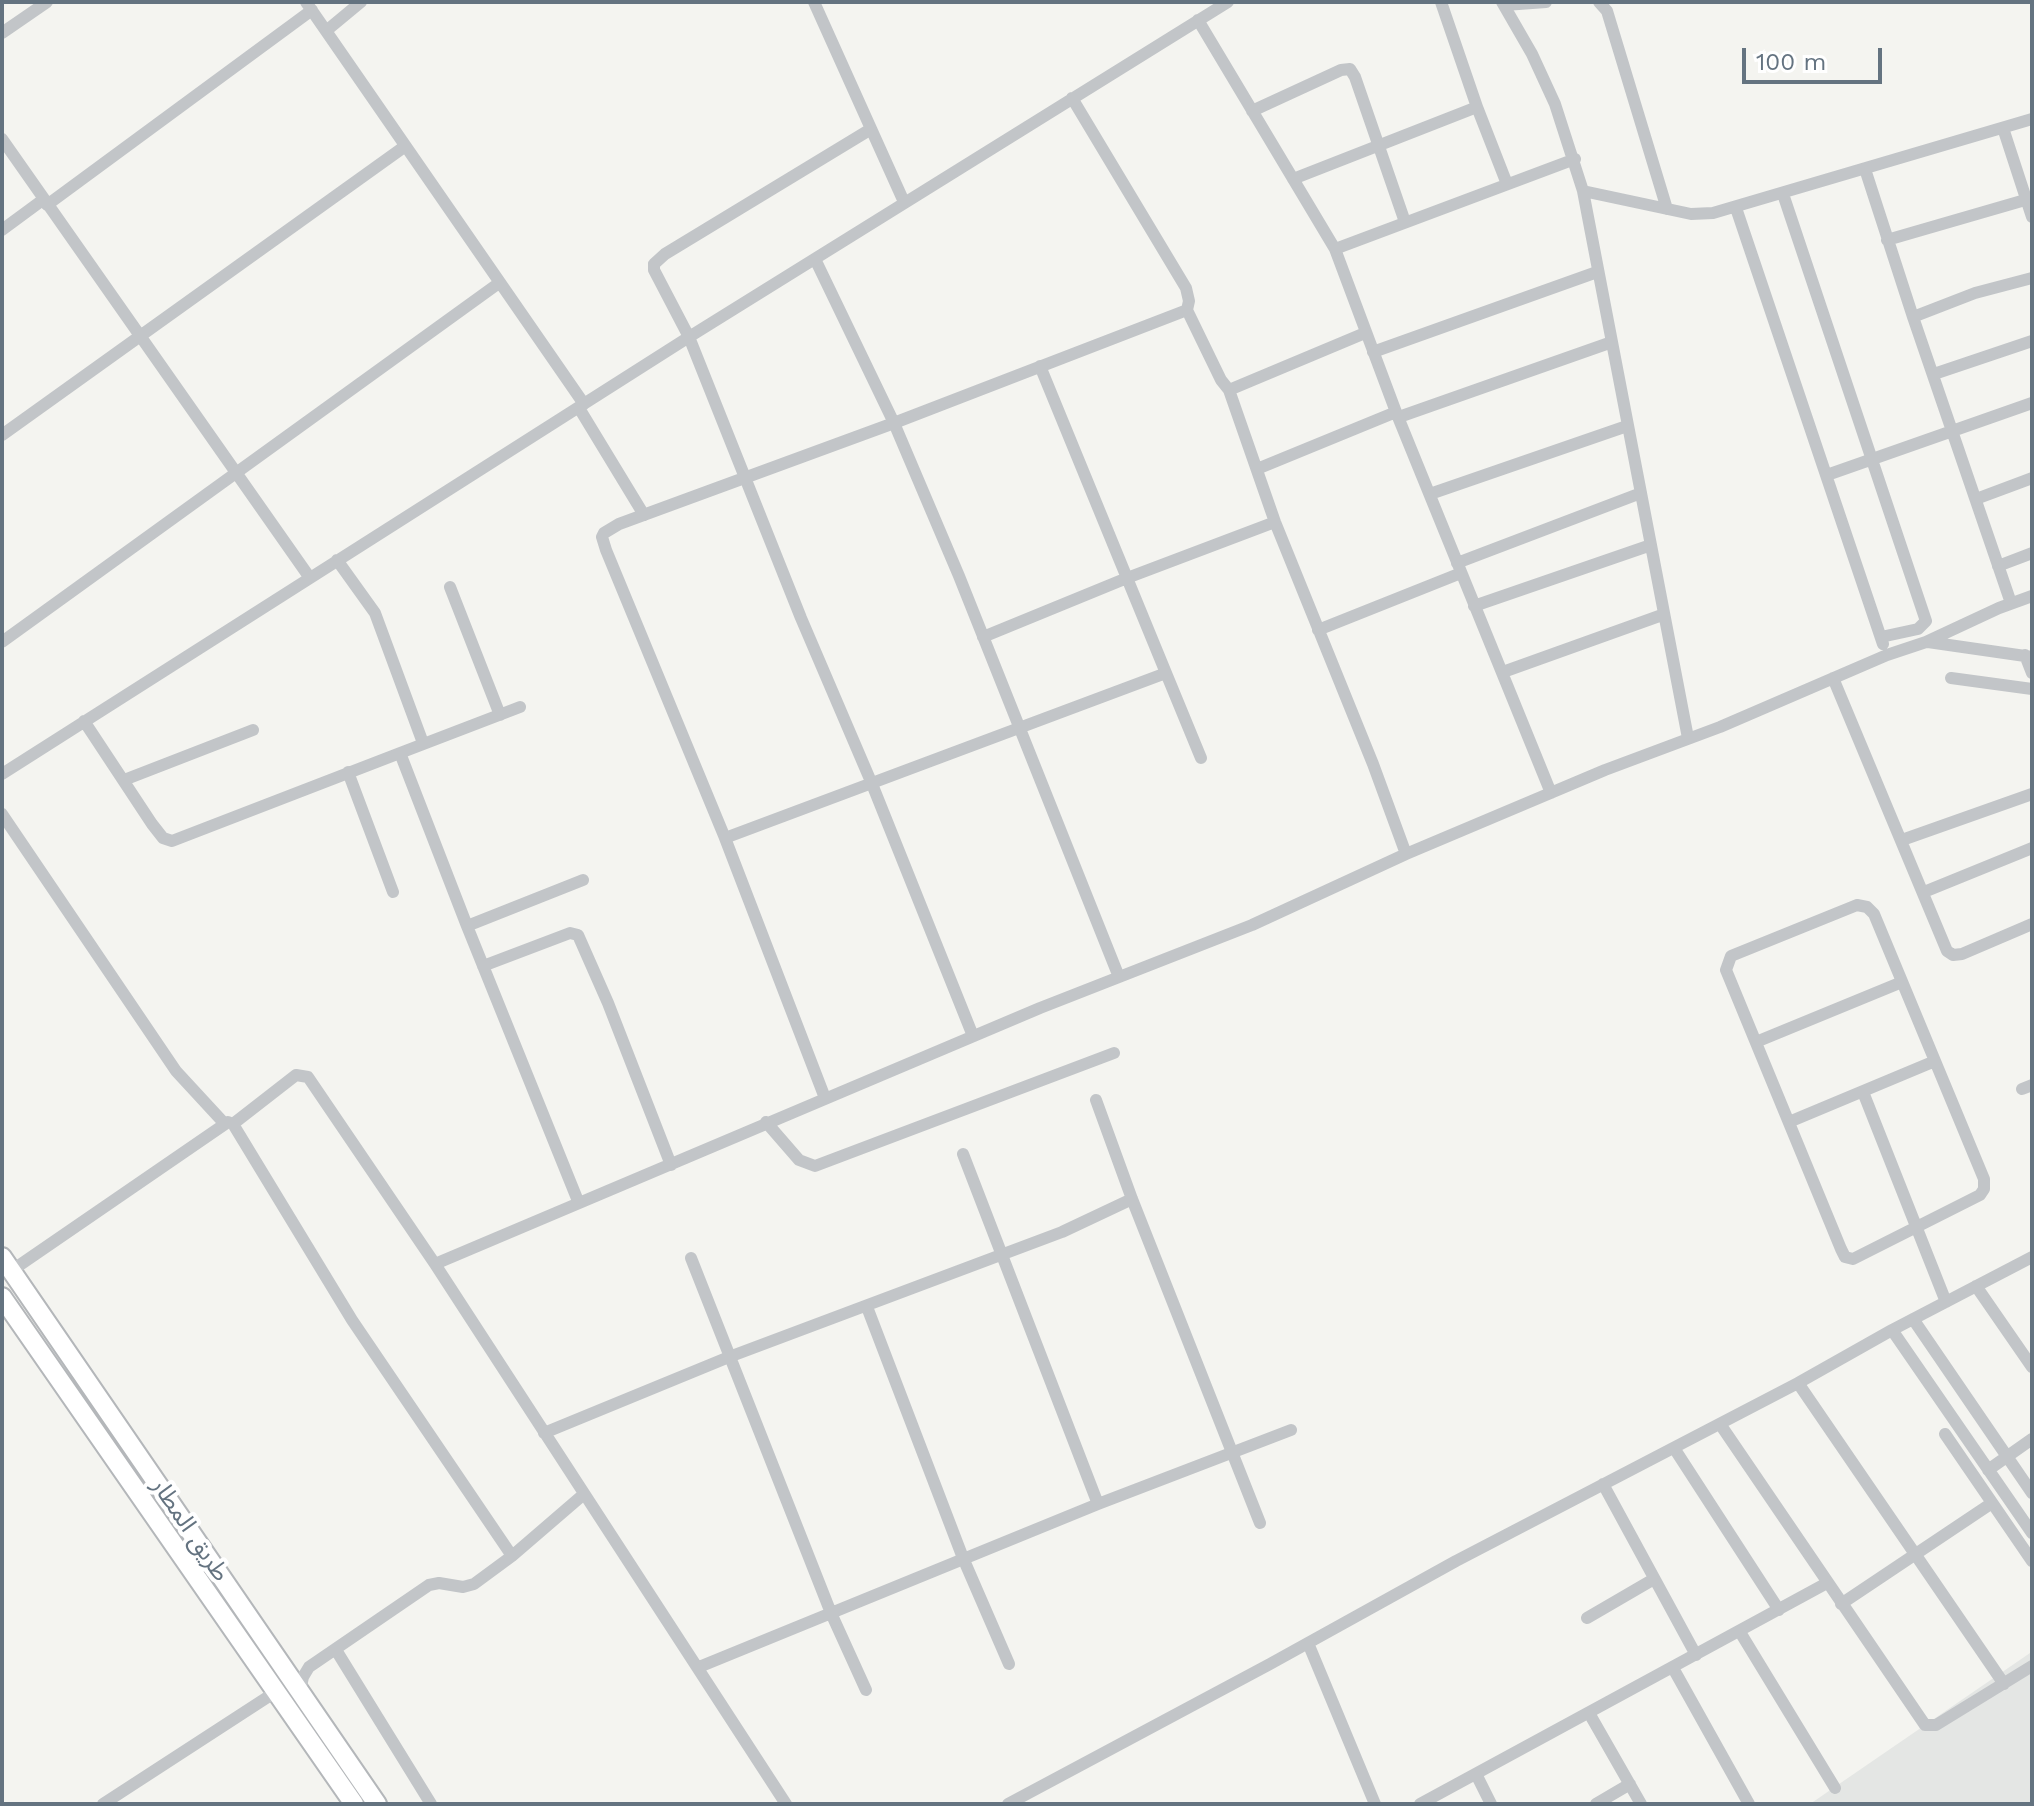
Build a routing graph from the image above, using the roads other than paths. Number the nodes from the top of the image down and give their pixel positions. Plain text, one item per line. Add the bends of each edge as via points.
1 (47, 2) edge
2 (361, 2) edge
3 (814, 2) edge
4 (1228, 2) edge
5 (1441, 2) edge
6 (1546, 2) edge
7 (1599, 2) edge
8 (1503, 4) edge
9 (309, 6) edge
10 (1198, 20) junction
11 (326, 31) junction
12 (2, 33) edge
13 (1072, 98) junction
14 (1477, 107) junction
15 (1252, 111) junction
16 (2032, 119) edge
17 (2003, 128) junction
18 (871, 129) junction
19 (2, 139) edge
20 (404, 147) junction
21 (1378, 147) junction
22 (1575, 159) junction
23 (1865, 169) junction
24 (1293, 179) junction
25 (1507, 184) junction
26 (1583, 191) junction
27 (1783, 194) junction
28 (2029, 198) edge
29 (46, 202) junction
30 (904, 202) junction
31 (1736, 208) junction
32 (1667, 209) junction
33 (2032, 217) edge
34 (1405, 222) junction
35 (2, 230) edge
36 (1887, 240) junction
37 (1335, 249) junction
38 (815, 259) junction
39 (1597, 272) junction
40 (2032, 278) edge
41 (499, 283) junction
42 (1187, 310) junction
43 (1913, 317) junction
44 (1365, 333) junction
45 (138, 337) junction
46 (689, 337) junction
47 (2032, 341) edge
48 (1612, 342) junction
49 (1373, 352) junction
50 (1040, 366) junction
51 (1934, 374) junction
52 (1229, 390) junction
53 (2032, 403) edge
54 (581, 406) junction
55 (1398, 415) junction
56 (894, 423) junction
57 (1627, 426) junction
58 (1952, 431) junction
59 (2, 435) edge
60 (1872, 459) junction
61 (1257, 469) junction
62 (234, 473) junction
63 (1827, 475) junction
64 (745, 477) junction
65 (2032, 478) edge
66 (1641, 493) junction
67 (1430, 494) junction
68 (1976, 499) junction
69 (644, 515) junction
70 (1275, 522) junction
71 (1651, 545) junction
72 (2032, 553) edge
73 (337, 560) junction
74 (1998, 566) junction
75 (1459, 568) junction
76 (310, 578) junction
77 (1127, 578) junction
78 (450, 587) dead end
79 (2032, 596) edge
80 (2011, 603) junction
81 (1474, 606) junction
82 (1662, 615) junction
83 (1318, 630) junction
84 (983, 637) junction
85 (1881, 637) junction
86 (2, 642) edge
87 (1926, 642) junction
88 (1887, 655) junction
89 (2028, 656) edge
90 (1503, 672) junction
91 (1166, 673) junction
92 (2032, 673) edge
93 (1833, 678) junction
94 (1951, 678) dead end
95 (2032, 689) edge
96 (520, 707) dead end
97 (500, 715) junction
98 (84, 721) junction
99 (1019, 729) junction
100 (253, 730) dead end
101 (1688, 738) junction
102 (423, 743) junction
103 (400, 753) junction
104 (1201, 758) dead end
105 (348, 772) junction
106 (2, 774) edge
107 (124, 780) junction
108 (872, 784) junction
109 (1551, 793) junction
110 (2032, 794) edge
111 (2, 814) edge
112 (725, 838) junction
113 (1902, 840) junction
114 (2032, 848) edge
115 (1406, 854) junction
116 (583, 880) dead end
117 (393, 892) dead end
118 (1924, 892) junction
119 (2032, 924) edge
120 (467, 926) junction
121 (483, 966) junction
122 (1119, 977) junction
123 (1902, 982) junction
124 (973, 1036) junction
125 (1756, 1042) junction
126 (1114, 1053) dead end
127 (1935, 1061) junction
128 (1863, 1092) junction
129 (825, 1098) junction
130 (1096, 1100) dead end
131 (766, 1122) junction
132 (1789, 1122) junction
133 (228, 1124) junction
134 (963, 1154) dead end
135 (671, 1165) junction
136 (1132, 1199) junction
137 (578, 1201) junction
138 (1916, 1227) junction
139 (1001, 1255) junction
140 (2032, 1257) edge
141 (691, 1258) dead end
142 (7, 1264) edge
143 (435, 1264) junction
144 (1976, 1286) junction
145 (1946, 1302) junction
146 (4, 1303) edge
147 (867, 1307) junction
148 (1913, 1319) junction
149 (1892, 1330) junction
150 (729, 1357) junction
151 (2032, 1367) edge
152 (1798, 1383) junction
153 (1720, 1424) junction
154 (1291, 1430) dead end
155 (544, 1433) junction
156 (1945, 1434) dead end
157 (2032, 1439) edge
158 (1674, 1448) junction
159 (1232, 1452) junction
160 (2007, 1456) junction
161 (1988, 1470) junction
162 (1603, 1484) junction
163 (2032, 1493) edge
164 (584, 1494) junction
165 (1992, 1503) junction
166 (1098, 1504) junction
167 (1260, 1523) dead end
168 (2032, 1533) edge
169 (1915, 1553) junction
170 (512, 1556) junction
171 (963, 1558) junction
172 (2032, 1561) edge
173 (1654, 1579) junction
174 (1827, 1583) junction
175 (1841, 1604) junction
176 (1779, 1610) junction
177 (831, 1613) junction
178 (1587, 1618) dead end
179 (1740, 1632) junction
180 (1308, 1643) junction
181 (336, 1650) junction
182 (1696, 1655) junction
183 (281, 1663) junction
184 (1009, 1664) dead end
185 (2032, 1666) edge
186 (309, 1667) junction
187 (699, 1667) junction
188 (1673, 1668) junction
189 (2004, 1684) junction
190 (866, 1690) dead end
191 (277, 1691) junction
192 (300, 1691) junction
193 (1589, 1713) junction
194 (1476, 1774) junction
195 (1630, 1784) junction
196 (1835, 1788) dead end
197 (103, 1804) edge
198 (354, 1804) edge
199 (377, 1804) edge
200 (431, 1804) edge
201 (786, 1804) edge
202 (1008, 1804) edge
203 (1375, 1804) edge
204 (1420, 1804) edge
205 (1491, 1804) edge
206 (1596, 1804) edge
207 (1641, 1804) edge
208 (1749, 1804) edge

1 - 12 street
2 - 11 street
3 - 18 street
4 - 10 street
5 - 14 street
6 - 8 street
7 - 32 street via 1607,11
8 - 22 street via 1555,104
9 - 11 street
9 - 29 street
10 - 13 street
10 - 15 street
11 - 20 street
13 - 30 street
13 - 42 street via 1186,288
14 - 21 street
14 - 25 street
15 - 21 street via 1350,69
15 - 24 street
16 - 17 street
17 - 23 street
17 - 28 street
18 - 30 street
18 - 46 street via 654,264
19 - 29 street
20 - 41 street
20 - 45 street
21 - 24 street
21 - 34 street
22 - 25 street
22 - 26 street
23 - 27 street
23 - 36 street
24 - 37 street
25 - 34 street
26 - 32 street
26 - 39 street
27 - 31 street
27 - 60 street
28 - 33 street
28 - 36 street
29 - 35 street
29 - 45 street
30 - 38 street
31 - 32 street via 1702,215
31 - 63 street
34 - 37 street
36 - 43 street
37 - 44 street
38 - 46 street
38 - 56 street
39 - 48 street
39 - 49 street
40 - 43 street
41 - 54 street
41 - 62 street
42 - 50 street
42 - 52 street
43 - 51 street
44 - 49 street
44 - 52 street
45 - 59 street
45 - 62 street
46 - 54 street
46 - 64 street
47 - 51 street
48 - 55 street
48 - 57 street
49 - 55 street
50 - 56 street
50 - 77 street
51 - 58 street
52 - 61 street
53 - 58 street
54 - 69 street
54 - 73 street
55 - 61 street
55 - 67 street
56 - 64 street
56 - 84 street
57 - 66 street
57 - 67 street
58 - 60 street
58 - 68 street
60 - 63 street
60 - 85 street via 1926,621 1918,629
61 - 70 street
62 - 76 street
62 - 86 street
63 - 85 street
64 - 69 street
64 - 108 street
65 - 68 street
66 - 71 street
66 - 75 street
67 - 75 street
68 - 74 street
69 - 112 street via 607,529 602,537
70 - 77 street
70 - 83 street
71 - 81 street
71 - 82 street
72 - 74 street
73 - 76 street
73 - 102 street via 375,613
74 - 80 street
75 - 81 street
75 - 83 street
76 - 98 street
77 - 84 street
77 - 91 street
78 - 97 street
79 - 80 street
80 - 87 street
81 - 90 street
82 - 90 street
82 - 101 street
83 - 115 street
84 - 99 street
85 - 88 street
87 - 88 street
87 - 89 street
88 - 93 street
89 - 92 street
90 - 109 street
91 - 99 street
91 - 104 street
93 - 101 street
93 - 113 street
94 - 95 street
96 - 97 street
97 - 102 street
98 - 106 street
98 - 107 street
99 - 108 street
99 - 122 street
100 - 107 street
101 - 109 street
102 - 103 street
103 - 105 street
103 - 120 street
105 - 107 street via 172,841 163,838
105 - 117 street
108 - 112 street
108 - 124 street
109 - 115 street
110 - 113 street
111 - 133 street via 176,1071
112 - 129 street
113 - 118 street
114 - 118 street
115 - 122 street via 1252,925
116 - 120 street
118 - 119 street via 1953,955
120 - 121 street
121 - 135 street via 570,933 578,935
121 - 137 street
122 - 124 street
123 - 125 street
123 - 125 street via 1874,914 1857,905 1731,956 1726,970
123 - 127 street
124 - 129 street
125 - 132 street
126 - 131 street via 815,1166 799,1160
127 - 128 street
127 - 138 street via 1984,1189
128 - 132 street
128 - 138 street
129 - 131 street
130 - 136 street
131 - 135 street
132 - 138 street via 1845,1257 1853,1259
133 - 142 street
133 - 143 street via 296,1075 308,1077
133 - 170 street via 352,1320
134 - 139 street
135 - 137 street
136 - 139 street
136 - 159 street
137 - 143 street
138 - 145 street
139 - 147 street
139 - 166 street
140 - 144 street
141 - 150 street
142 - 183 highway, طريق المطار
143 - 155 street
144 - 145 street
144 - 151 street
145 - 148 street
146 - 191 highway, طريق المطار
147 - 150 street
147 - 171 street
148 - 149 street
148 - 160 street
149 - 152 street
149 - 161 street
150 - 155 street
150 - 177 street
152 - 153 street
152 - 169 street
153 - 158 street
153 - 174 street
154 - 159 street
155 - 164 street
156 - 165 street
157 - 160 street
158 - 162 street
158 - 176 street
159 - 166 street
159 - 167 street
160 - 161 street
160 - 163 street
161 - 168 street
162 - 173 street
162 - 180 street
164 - 170 street
164 - 187 street
165 - 169 street
165 - 172 street
166 - 171 street
169 - 175 street
169 - 189 street
170 - 181 street via 474,1584 429,1585
171 - 177 street
171 - 184 street
173 - 178 street
173 - 182 street
174 - 175 street
174 - 176 street
175 - 189 street via 1925,1725 1936,1725
176 - 179 street
177 - 187 street
177 - 190 street
179 - 182 street
179 - 196 street
180 - 202 street
180 - 203 street
181 - 186 street
181 - 200 street
182 - 188 street
183 - 186 street
183 - 192 highway, طريق المطار
185 - 189 street
186 - 192 street
187 - 201 street
188 - 193 street
188 - 208 street
191 - 197 street
191 - 198 highway, طريق المطار
192 - 199 highway, طريق المطار
193 - 194 street
193 - 195 street
194 - 204 street
194 - 205 street
195 - 206 street
195 - 207 street

